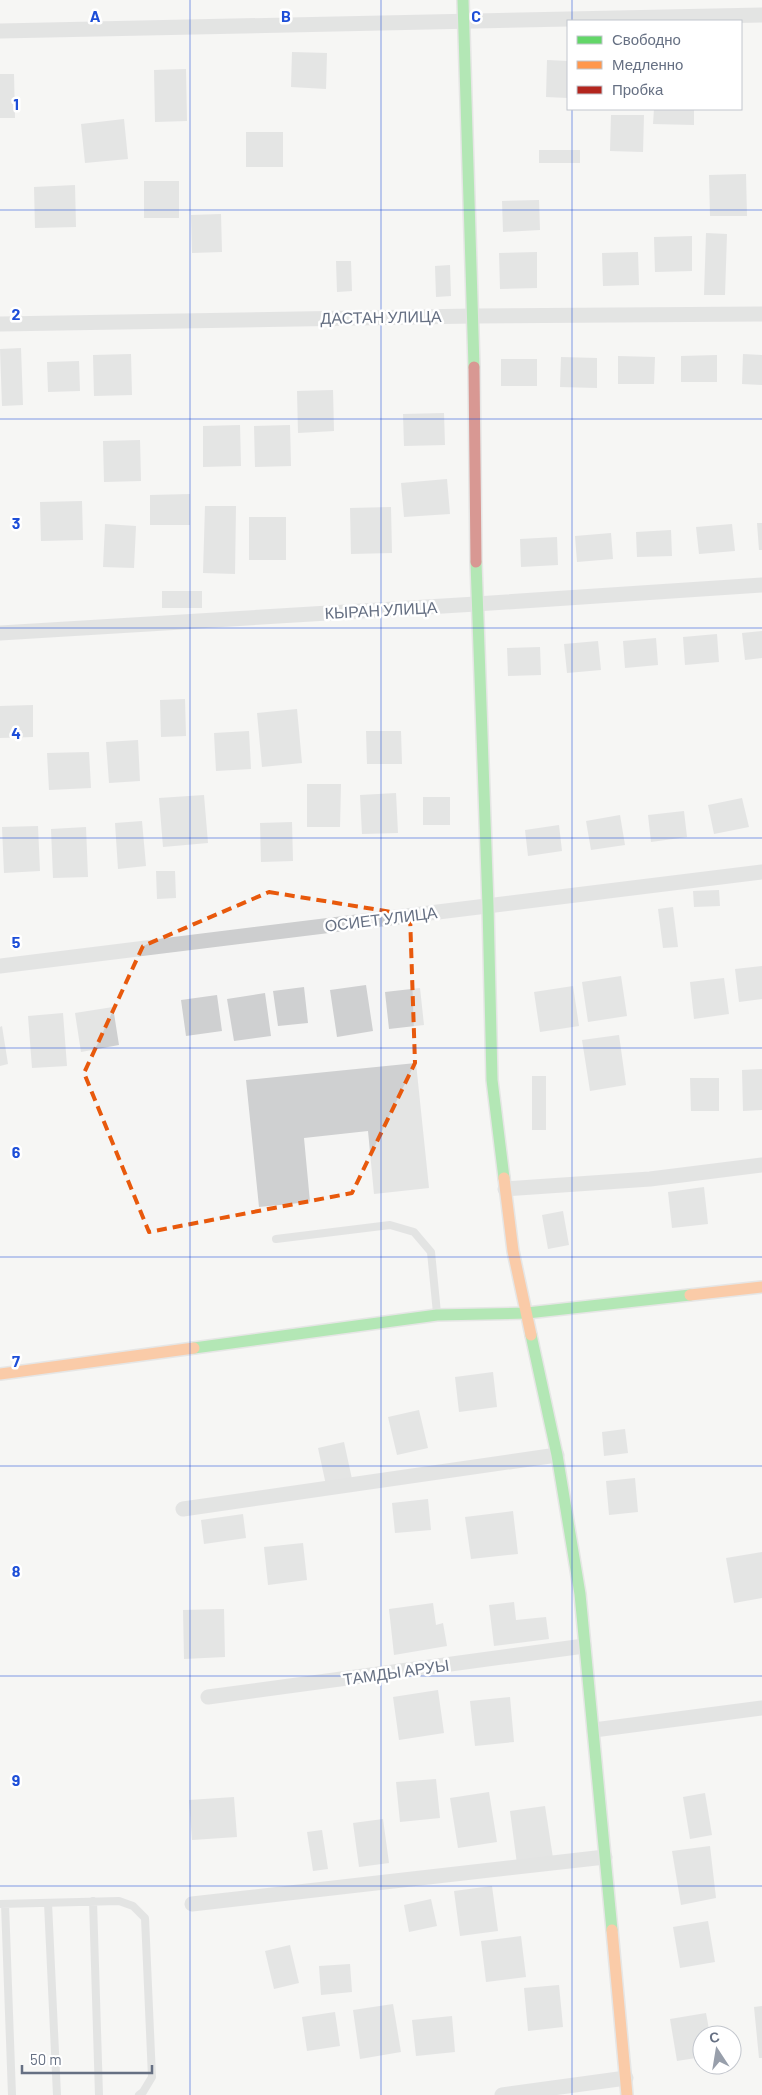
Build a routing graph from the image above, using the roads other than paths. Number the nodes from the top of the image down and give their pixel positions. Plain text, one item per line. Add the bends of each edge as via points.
1 (462, 0) edge
2 (762, 16) edge
3 (463, 21) junction
4 (0, 31) edge
5 (762, 314) edge
6 (473, 316) junction
7 (0, 324) edge
8 (762, 584) edge
9 (476, 604) junction
10 (0, 633) edge
11 (762, 872) edge
12 (488, 906) junction
13 (0, 966) edge
14 (762, 1165) edge
15 (505, 1188) junction
16 (276, 1239) dead end
17 (762, 1287) edge
18 (527, 1313) junction
19 (437, 1315) junction
20 (0, 1374) edge
21 (557, 1455) junction
22 (183, 1509) dead end
23 (584, 1646) junction
24 (208, 1697) dead end
25 (762, 1708) edge
26 (594, 1730) junction
27 (605, 1856) junction
28 (93, 1901) junction
29 (48, 1903) junction
30 (2, 1904) edge
31 (192, 1904) dead end
32 (626, 2078) junction
33 (12, 2095) edge
34 (57, 2095) edge
35 (99, 2095) edge
36 (139, 2095) edge
37 (502, 2095) edge
38 (627, 2095) edge

1 - 3 street
2 - 3 street
3 - 4 street
3 - 6 street
5 - 6 street, ДАСТАН УЛИЦА
6 - 7 street, ДАСТАН УЛИЦА
6 - 9 street
8 - 9 street, КЫРАН УЛИЦА
9 - 10 street, КЫРАН УЛИЦА
9 - 12 street
11 - 12 street, ОСИЕТ УЛИЦА
12 - 13 street, ОСИЕТ УЛИЦА
12 - 15 street via 492,1080
14 - 15 street via 650,1179
15 - 18 street via 513,1251
16 - 19 lane via 390,1225 414,1232 431,1252
17 - 18 street
18 - 19 street
18 - 21 street
19 - 20 street
21 - 22 street
21 - 23 street via 580,1594
23 - 24 street, ТАМДЫ АРУЫ
23 - 26 street
25 - 26 street
26 - 27 street
27 - 31 street
27 - 32 street
28 - 29 lane
28 - 35 lane
28 - 36 lane via 119,1901 133,1906 145,1918 152,2077
29 - 30 lane
29 - 34 lane
30 - 33 lane
32 - 37 street
32 - 38 street

